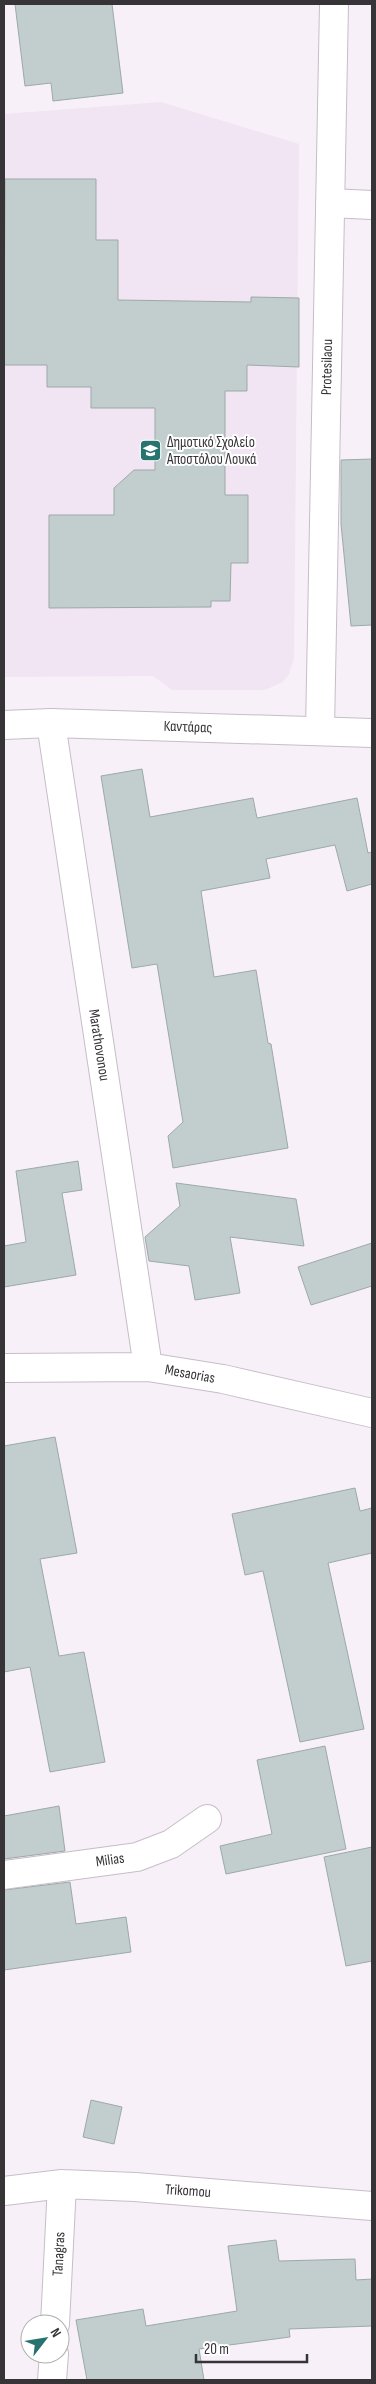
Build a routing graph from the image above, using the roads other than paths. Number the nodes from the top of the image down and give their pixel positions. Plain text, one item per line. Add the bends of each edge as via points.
1 (334, 4) edge
2 (330, 203) junction
3 (372, 205) edge
4 (51, 723) junction
5 (4, 725) edge
6 (320, 730) junction
7 (372, 733) edge
8 (148, 1367) junction
9 (4, 1368) edge
10 (372, 1413) edge
11 (207, 1819) dead end
12 (4, 1875) edge
13 (62, 2184) junction
14 (4, 2191) edge
15 (372, 2206) edge
16 (56, 2314) edge
17 (53, 2364) edge
18 (52, 2380) edge

1 - 2 street, Protesilaou
2 - 3 street
2 - 6 street, Protesilaou
4 - 5 street, Καντάρας
4 - 6 street, Καντάρας
4 - 8 street, Marathovonou
6 - 7 street, Καντάρας
8 - 9 street, Mesaorias
8 - 10 street, Mesaorias
11 - 12 street, Milias via 171,1844 137,1857
13 - 14 street, Trikomou
13 - 15 street, Trikomou
13 - 16 street, Tanagras
17 - 18 street

